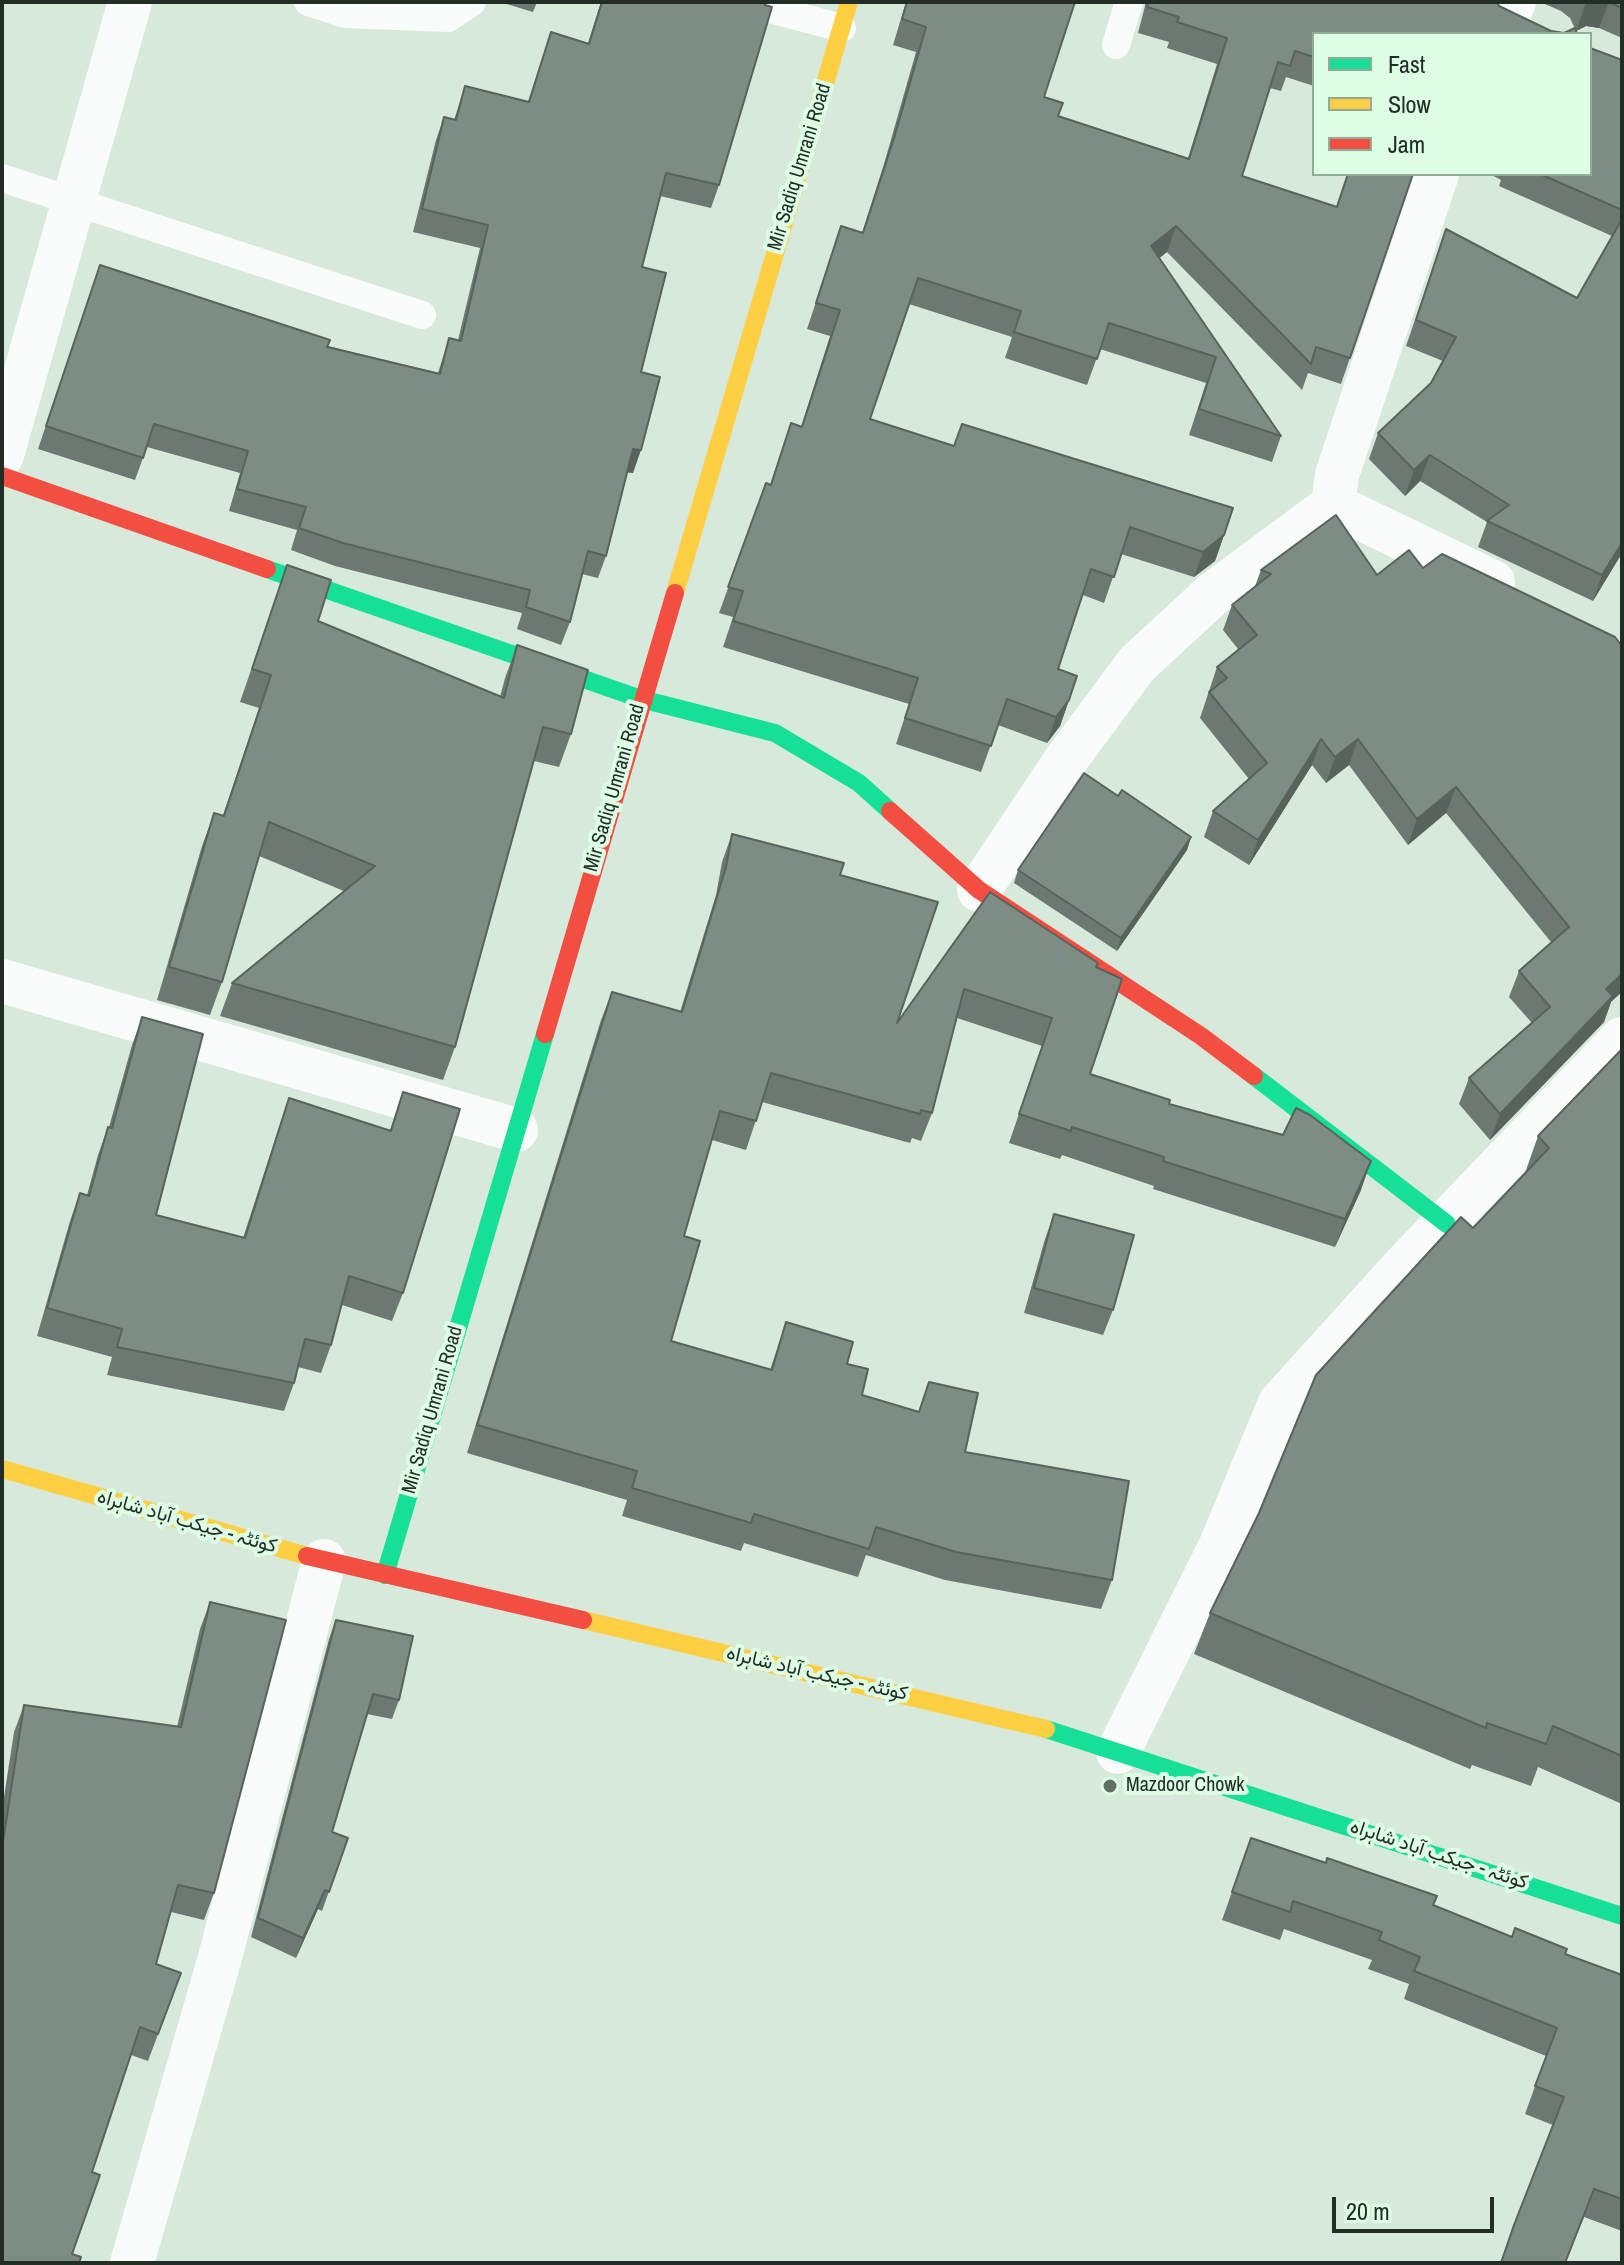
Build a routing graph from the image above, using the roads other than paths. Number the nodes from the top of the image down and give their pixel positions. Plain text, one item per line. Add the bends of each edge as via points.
1 (130, 2) edge
2 (308, 2) edge
3 (472, 2) edge
4 (743, 2) edge
5 (1129, 2) edge
6 (845, 15) edge
7 (1508, 17) edge
8 (1546, 32) edge
9 (1116, 45) dead end
10 (1436, 176) edge
11 (2, 178) edge
12 (75, 201) junction
13 (422, 315) dead end
14 (2, 455) edge
15 (2, 476) edge
16 (1333, 505) junction
17 (1526, 597) edge
18 (641, 699) junction
19 (979, 890) junction
20 (2, 981) edge
21 (1622, 1039) edge
22 (516, 1130) junction
23 (1447, 1224) junction
24 (2, 1469) edge
25 (324, 1561) junction
26 (385, 1575) junction
27 (1118, 1752) junction
28 (1622, 1916) edge
29 (132, 2263) edge

1 - 12 street
2 - 3 lane via 345,14 448,18
4 - 6 lane
5 - 9 lane
6 - 18 main road, Mir Sadiq Umrani Road
7 - 8 street
10 - 16 street via 1337,475
11 - 12 lane
12 - 13 lane
12 - 14 street
15 - 18 main road
16 - 17 street
16 - 19 street via 1214,593 1137,664
18 - 19 main road via 775,733 859,783
18 - 22 main road, Mir Sadiq Umrani Road
19 - 23 main road via 1201,1036
20 - 22 street
21 - 23 street
22 - 26 main road, Mir Sadiq Umrani Road
23 - 27 street via 1280,1403 1221,1545
24 - 25 main road, کوئٹہ - جیکب آباد شاہراہ
25 - 26 main road, کوئٹہ - جیکب آباد شاہراہ
25 - 29 street via 219,1961
26 - 27 main road, کوئٹہ - جیکب آباد شاہراہ via 1018,1720
27 - 28 main road, کوئٹہ - جیکب آباد شاہراہ

